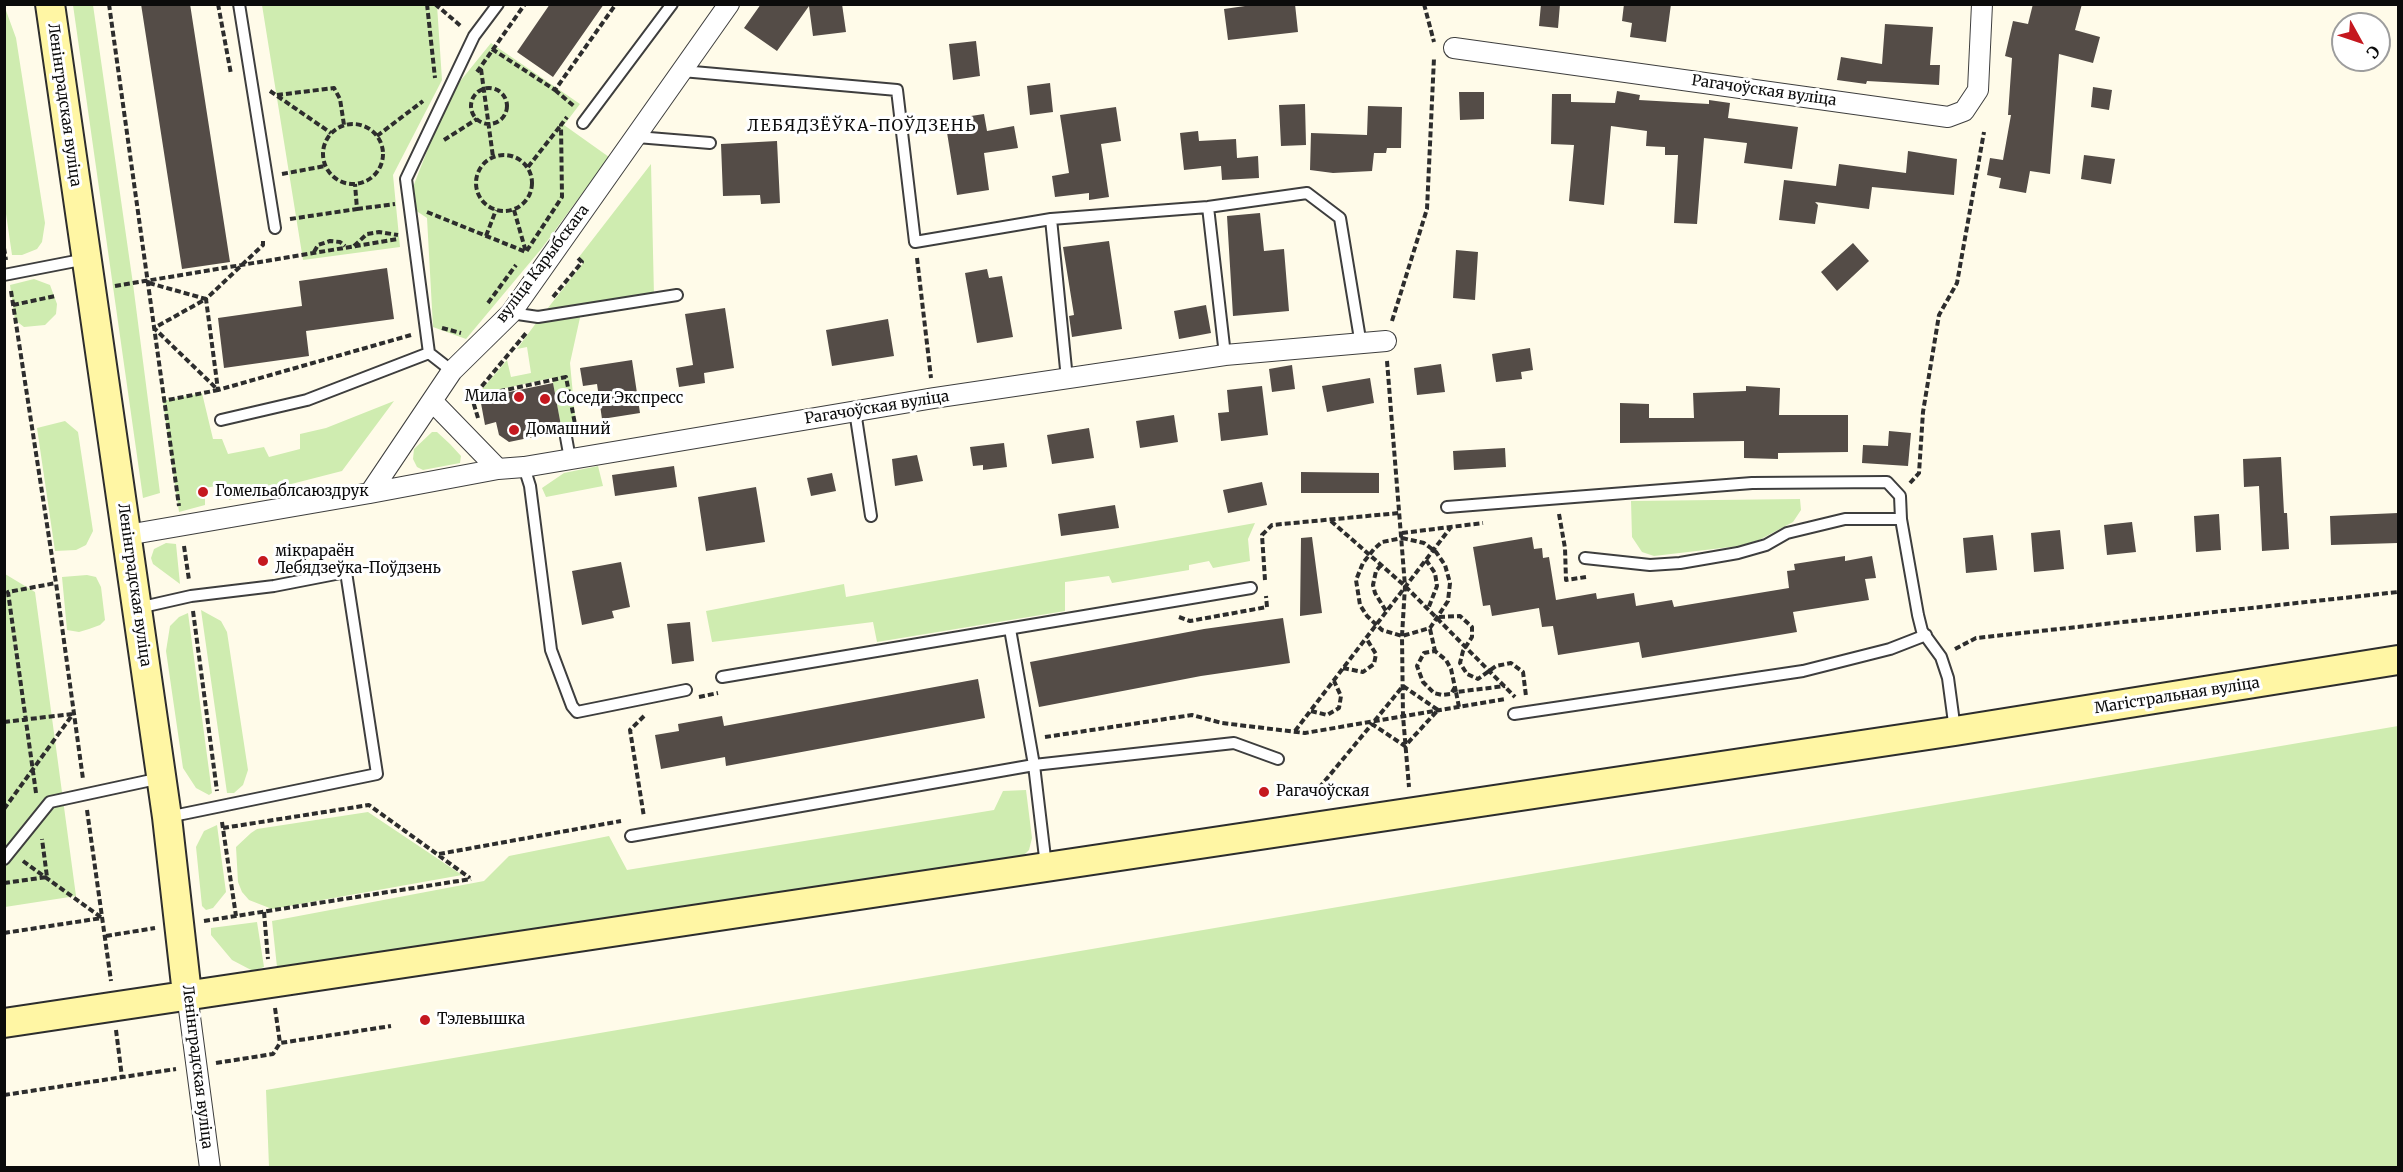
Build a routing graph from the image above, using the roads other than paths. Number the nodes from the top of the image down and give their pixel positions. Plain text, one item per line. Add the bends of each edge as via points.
1 (50, 4) edge
2 (239, 4) edge
3 (498, 4) edge
4 (672, 4) edge
5 (729, 4) edge
6 (1982, 4) edge
7 (1444, 47) road end
8 (682, 71) junction
9 (583, 123) dead end
10 (637, 137) junction
11 (710, 143) dead end
12 (1208, 207) junction
13 (1051, 219) junction
14 (274, 224) road end
15 (86, 258) junction
16 (6, 274) edge
17 (677, 295) dead end
18 (511, 313) junction
19 (1386, 341) road end
20 (1361, 345) junction
21 (429, 353) junction
22 (1225, 355) junction
23 (452, 371) junction
24 (1067, 379) junction
25 (432, 401) junction
26 (855, 411) junction
27 (221, 420) dead end
28 (524, 467) junction
29 (498, 469) junction
30 (370, 493) junction
31 (1447, 507) dead end
32 (871, 516) dead end
33 (1901, 519) junction
34 (127, 535) junction
35 (1585, 558) dead end
36 (1251, 588) dead end
37 (137, 608) junction
38 (1010, 629) junction
39 (1926, 635) junction
40 (2398, 660) edge
41 (722, 677) dead end
42 (686, 690) dead end
43 (1514, 714) dead end
44 (1955, 731) junction
45 (1278, 759) dead end
46 (1034, 765) junction
47 (162, 778) junction
48 (167, 817) junction
49 (631, 836) dead end
50 (7, 856) edge
51 (1046, 866) junction
52 (188, 994) junction
53 (4, 1023) edge
54 (210, 1167) edge

1 - 15 main road, Ленінградская вуліца
2 - 14 lane
3 - 21 lane via 474,36 406,179
4 - 9 lane
5 - 8 street, вуліца Карыбскага
6 - 7 street, Рагачоўская вуліца via 1978,90 1964,111 1948,117
8 - 10 street, вуліца Карыбскага
8 - 13 lane via 897,90 915,242
10 - 11 lane
10 - 18 street, вуліца Карыбскага
12 - 13 lane
12 - 20 lane via 1307,193 1340,218
12 - 22 lane
13 - 24 lane
15 - 16 lane
15 - 34 main road, Ленінградская вуліца
17 - 18 lane via 538,317
18 - 23 street, вуліца Карыбскага
19 - 20 street, Рагачоўская вуліца
20 - 22 street, Рагачоўская вуліца
21 - 23 lane
21 - 27 lane via 307,400
22 - 24 street, Рагачоўская вуліца
23 - 25 street, вуліца Карыбскага
24 - 26 street, Рагачоўская вуліца
25 - 29 street
25 - 30 street, вуліца Карыбскага
26 - 28 street, Рагачоўская вуліца via 568,446
26 - 32 lane
28 - 29 street, Рагачоўская вуліца
28 - 42 lane via 530,486 551,650 572,706 578,712
29 - 30 street, Рагачоўская вуліца
30 - 34 street
31 - 33 lane via 1752,483 1887,482 1900,496
33 - 35 lane via 1845,519 1787,533 1757,548 1680,563 1650,565
33 - 39 lane via 1918,615
34 - 37 main road, Ленінградская вуліца
36 - 38 lane
37 - 47 main road, Ленінградская вуліца
37 - 48 lane via 346,572 377,774
38 - 41 lane
38 - 46 lane
39 - 43 lane via 1890,649 1803,671
39 - 44 lane via 1941,657 1948,678
40 - 44 main road, Магістральная вуліца
44 - 51 main road, Магістральная вуліца
45 - 46 lane via 1234,743
46 - 49 lane
46 - 51 lane
47 - 48 main road, Ленінградская вуліца
47 - 50 lane via 50,802
48 - 52 main road, Ленінградская вуліца
51 - 52 main road, Магістральная вуліца
52 - 53 main road, Магістральная вуліца
52 - 54 street, Ленінградская вуліца

